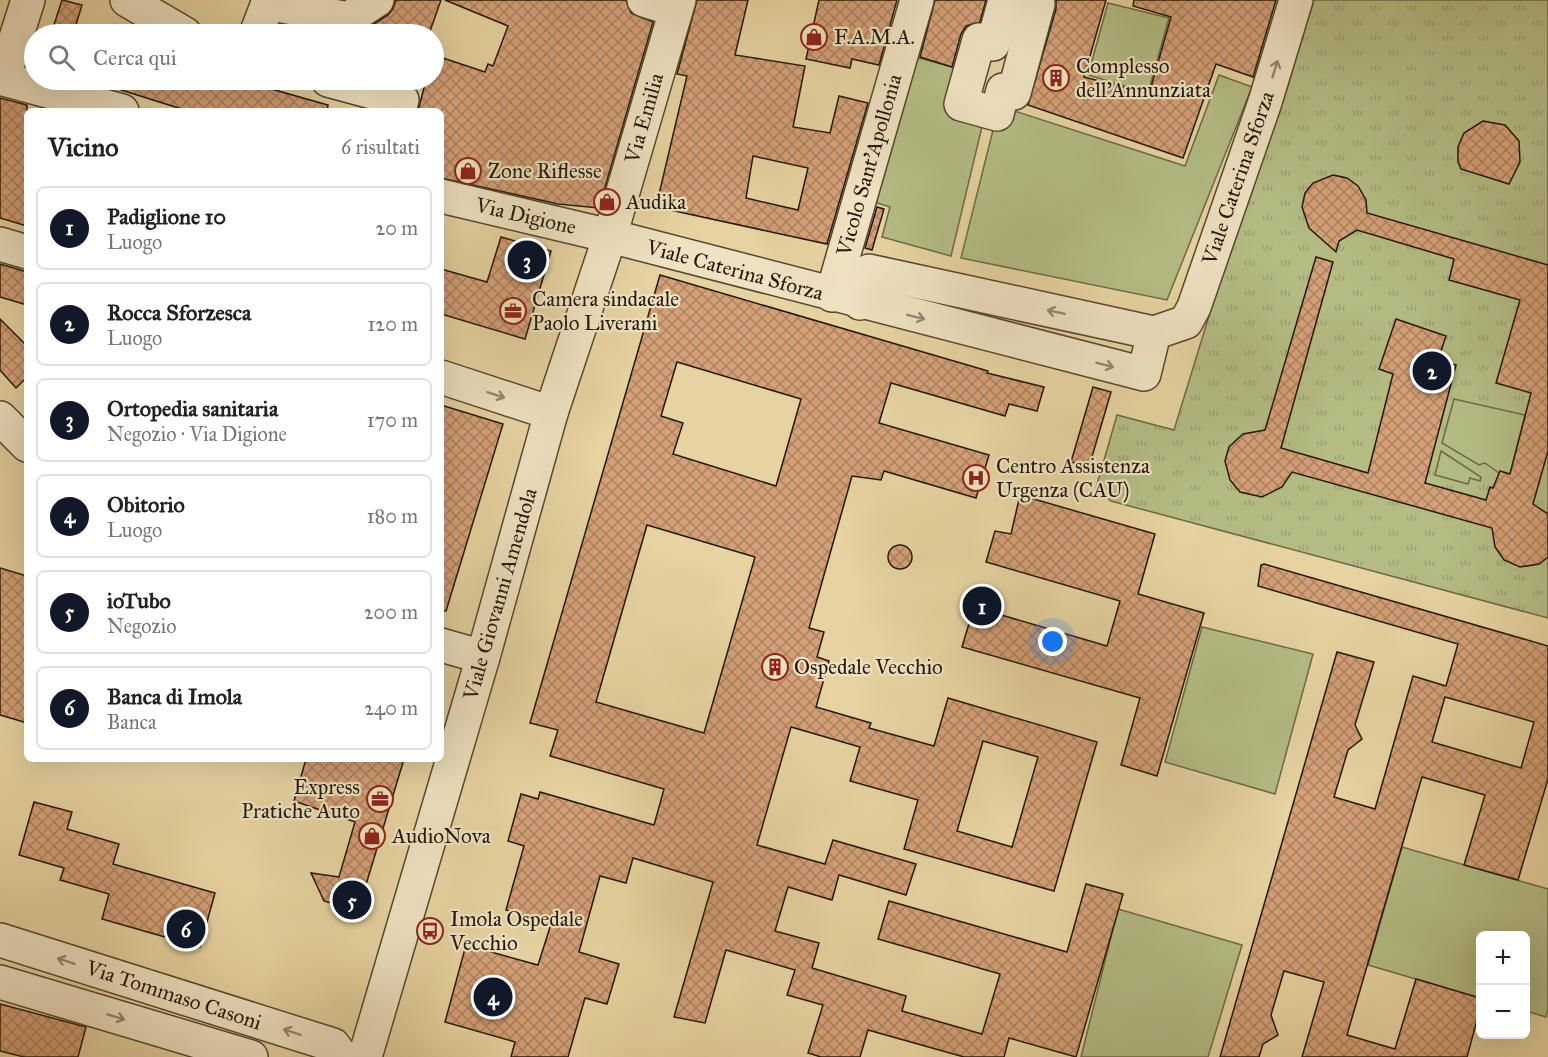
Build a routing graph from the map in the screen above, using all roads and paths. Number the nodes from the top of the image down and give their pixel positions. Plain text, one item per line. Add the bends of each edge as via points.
1 (28, 0) edge
2 (127, 0) edge
3 (377, 0) edge
4 (644, 0) edge
5 (917, 0) edge
6 (1005, 0) edge
7 (1024, 0) edge
8 (1296, 0) edge
9 (677, 5) edge
10 (168, 24) edge
11 (260, 24) edge
12 (24, 85) edge
13 (44, 90) edge
14 (365, 90) edge
15 (111, 108) edge
16 (400, 108) edge
17 (444, 197) edge
18 (610, 236) junction
19 (0, 244) edge
20 (24, 251) edge
21 (846, 299) junction
22 (1154, 333) junction
23 (444, 378) edge
24 (551, 413) junction
25 (0, 418) edge
26 (24, 442) edge
27 (444, 646) edge
28 (483, 657) junction
29 (0, 940) edge
30 (0, 982) edge
31 (251, 1057) edge
32 (342, 1057) edge
33 (365, 1057) edge

1 - 12 street via 3,79
2 - 10 street
3 - 11 street via 348,19 268,3
4 - 9 street
5 - 21 street, Vicolo Sant'Apollonia
6 - 7 street via 993,44 978,40 962,104 997,114 1003,90 1014,93 1038,4
22 -> 8 street, Viale Caterina Sforza via 1186,322 1194,308
9 - 18 street, Via Emilia
13 - 15 street
14 - 16 street via 402,100
17 - 18 street, Via Digione
18 - 21 street, Viale Caterina Sforza
18 - 24 street, Viale Giovanni Amendola
19 - 20 street
22 -> 21 street via 869,271
21 -> 22 street, Viale Caterina Sforza via 1144,374
23 -> 24 street
24 - 28 street, Viale Giovanni Amendola
25 - 26 street
27 - 28 street
28 - 33 street, Viale Giovanni Amendola
32 -> 29 street, Via Tommaso Casoni via 333,1045
30 -> 31 street, Via Tommaso Casoni

